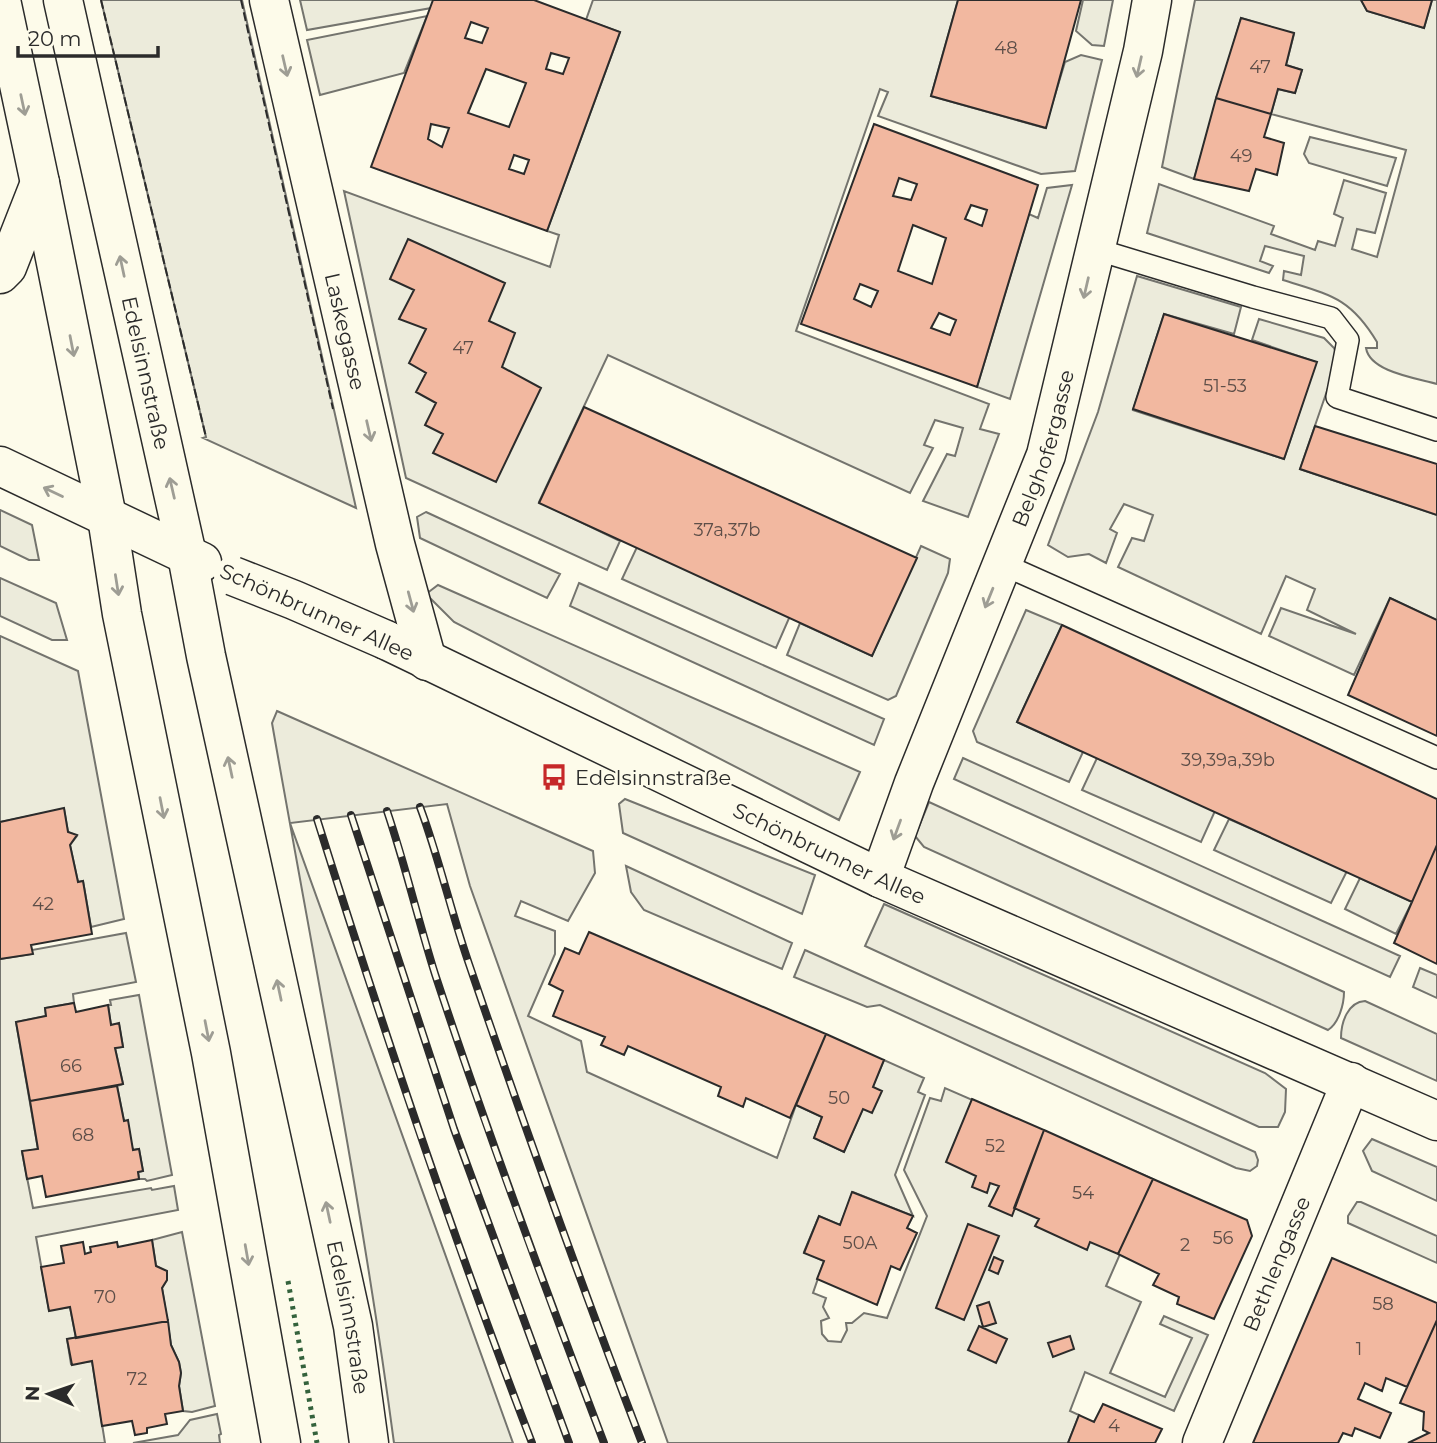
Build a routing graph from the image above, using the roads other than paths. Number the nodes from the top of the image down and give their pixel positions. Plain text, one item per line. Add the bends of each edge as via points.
1 (1, 0) edge
2 (63, 0) edge
3 (269, 0) edge
4 (1152, 0) edge
5 (5, 31) edge
6 (40, 183) junction
7 (1096, 249) junction
8 (0, 274) edge
9 (1437, 430) edge
10 (0, 466) edge
11 (107, 517) junction
12 (187, 555) junction
13 (1002, 564) junction
14 (427, 661) junction
15 (1437, 758) edge
16 (880, 878) junction
17 (1351, 1082) junction
18 (1437, 1121) edge
19 (281, 1443) edge
20 (369, 1443) edge
21 (1202, 1443) edge

1 - 5 street
12 -> 2 street, Edelsinnstraße
3 -> 14 street, Laskegasse
4 -> 7 street, Belghofergasse
5 -> 6 street
6 - 8 street via 7,267
6 -> 11 street
7 - 9 lane via 1331,318 1348,340 1337,397
7 -> 13 street, Belghofergasse via 1046,456
11 -> 10 street, Schönbrunner Allee
11 - 12 street, Schönbrunner Allee
11 -> 19 street
12 - 14 street, Schönbrunner Allee, bridge
20 -> 12 street, Edelsinnstraße via 353,1326
13 - 15 lane
13 -> 16 street, Belghofergasse
14 - 16 street, Schönbrunner Allee
16 - 17 street, Schönbrunner Allee
17 - 18 street, Schönbrunner Allee
17 - 21 street, Bethlengasse

